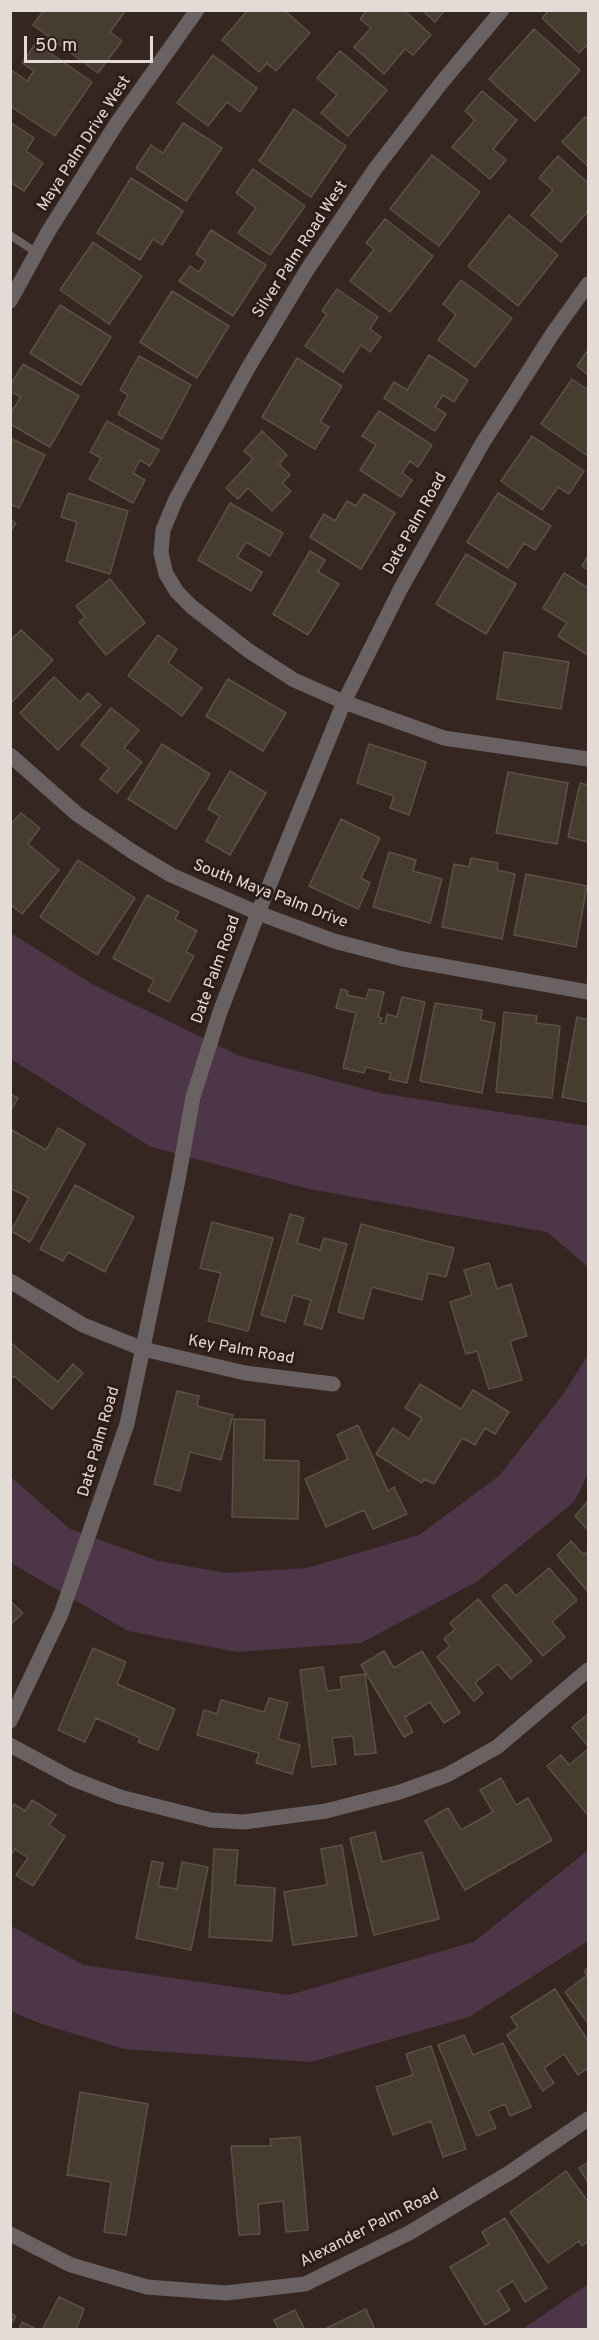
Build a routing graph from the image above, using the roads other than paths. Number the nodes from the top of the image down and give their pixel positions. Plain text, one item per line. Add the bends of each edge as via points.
1 (197, 10) edge
2 (502, 10) edge
3 (10, 235) edge
4 (37, 253) junction
5 (588, 284) edge
6 (10, 302) edge
7 (344, 702) junction
8 (10, 756) edge
9 (588, 759) edge
10 (258, 913) junction
11 (588, 992) edge
12 (10, 1281) edge
13 (143, 1349) junction
14 (333, 1384) dead end
15 (588, 1670) edge
16 (10, 1721) edge
17 (10, 1745) edge
18 (588, 2119) edge
19 (10, 2234) edge

1 - 4 street, Maya Palm Drive West via 117,123
2 - 7 street, Silver Palm Road West via 389,152 306,270 248,368 162,530 161,553 166,574 192,607 285,674
3 - 4 lane
4 - 6 street, Maya Palm Drive West
5 - 7 street, Date Palm Road via 482,444
7 - 9 street via 444,738
7 - 10 street, Date Palm Road
8 - 10 street, South Maya Palm Drive via 77,814 133,852 171,875
10 - 11 street, South Maya Palm Drive via 334,941 403,959
10 - 13 street, Date Palm Road via 193,1096
12 - 13 street, Key Palm Road via 83,1325
13 - 14 street, Key Palm Road via 245,1373
13 - 16 street, Date Palm Road via 127,1424 98,1512 61,1614
15 - 17 street via 497,1747 447,1775 326,1811 244,1822 212,1820 120,1797 73,1779
18 - 19 street, Alexander Palm Road via 410,2233 305,2284 226,2294 147,2287 71,2265

